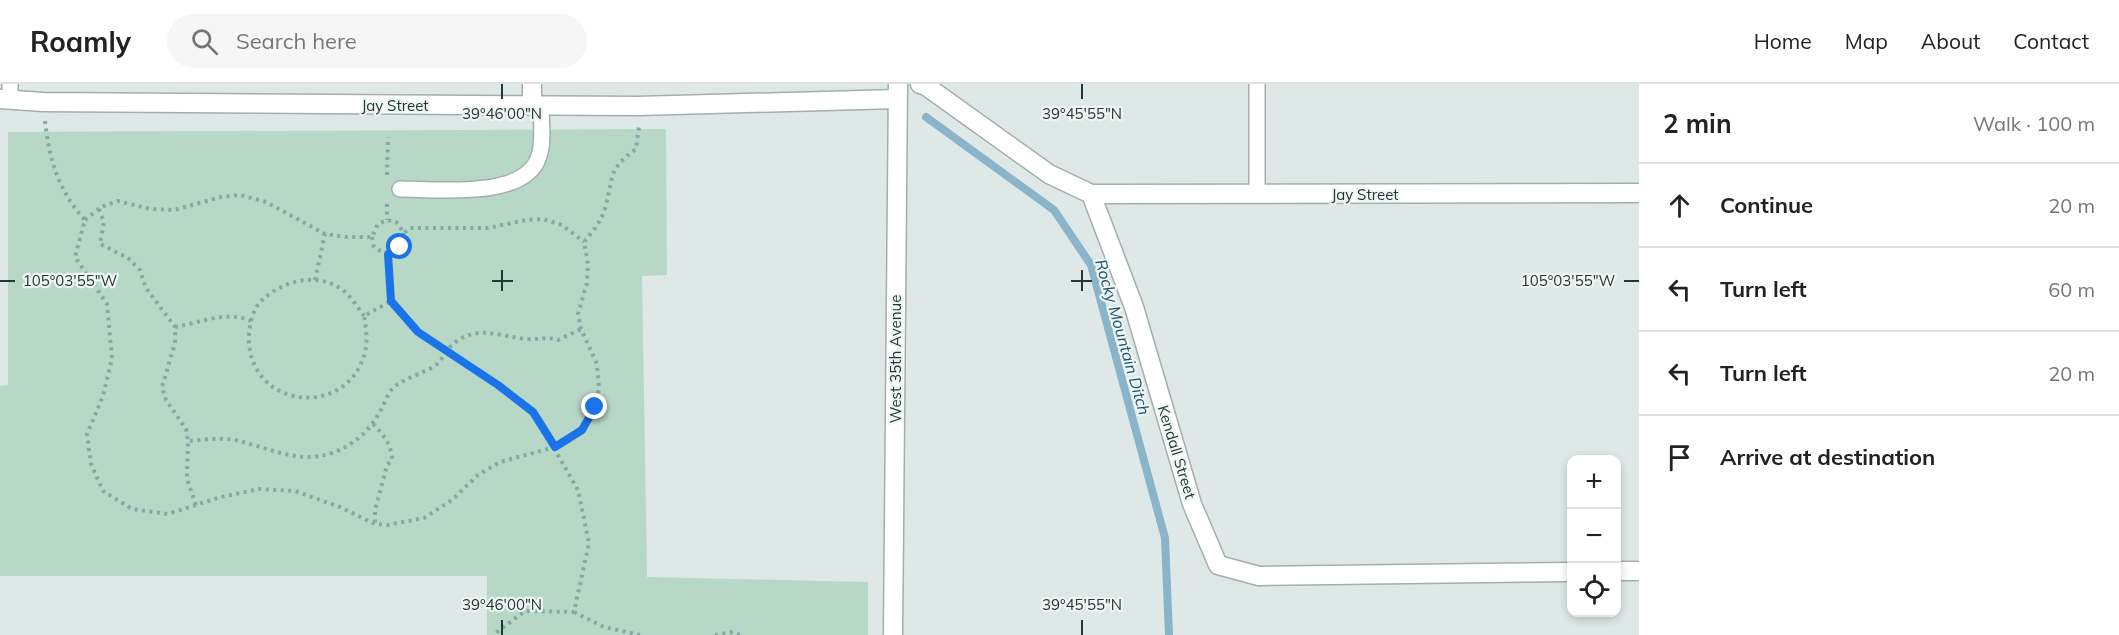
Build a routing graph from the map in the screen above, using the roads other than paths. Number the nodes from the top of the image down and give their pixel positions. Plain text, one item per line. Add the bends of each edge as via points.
1 (532, 84) edge
2 (920, 84) edge
3 (1257, 84) edge
4 (898, 91) edge
5 (7, 94) edge
6 (537, 106) junction
7 (400, 189) dead end
8 (1639, 193) edge
9 (1091, 194) junction
10 (1257, 194) junction
11 (1621, 571) edge
12 (1639, 571) edge
13 (1567, 572) edge
14 (893, 635) edge

1 - 6 street
2 - 9 street via 1048,174
3 - 10 lane
4 - 6 street, Jay Street via 638,105
4 - 14 street, West 35th Avenue
5 - 6 street, Jay Street via 43,102
6 - 7 lane via 539,157 529,172 513,183 494,189
8 - 10 street, Jay Street
9 - 10 street, Jay Street
9 - 13 street, Kendall Street via 1134,307 1192,504 1218,565 1259,576
11 - 12 street

